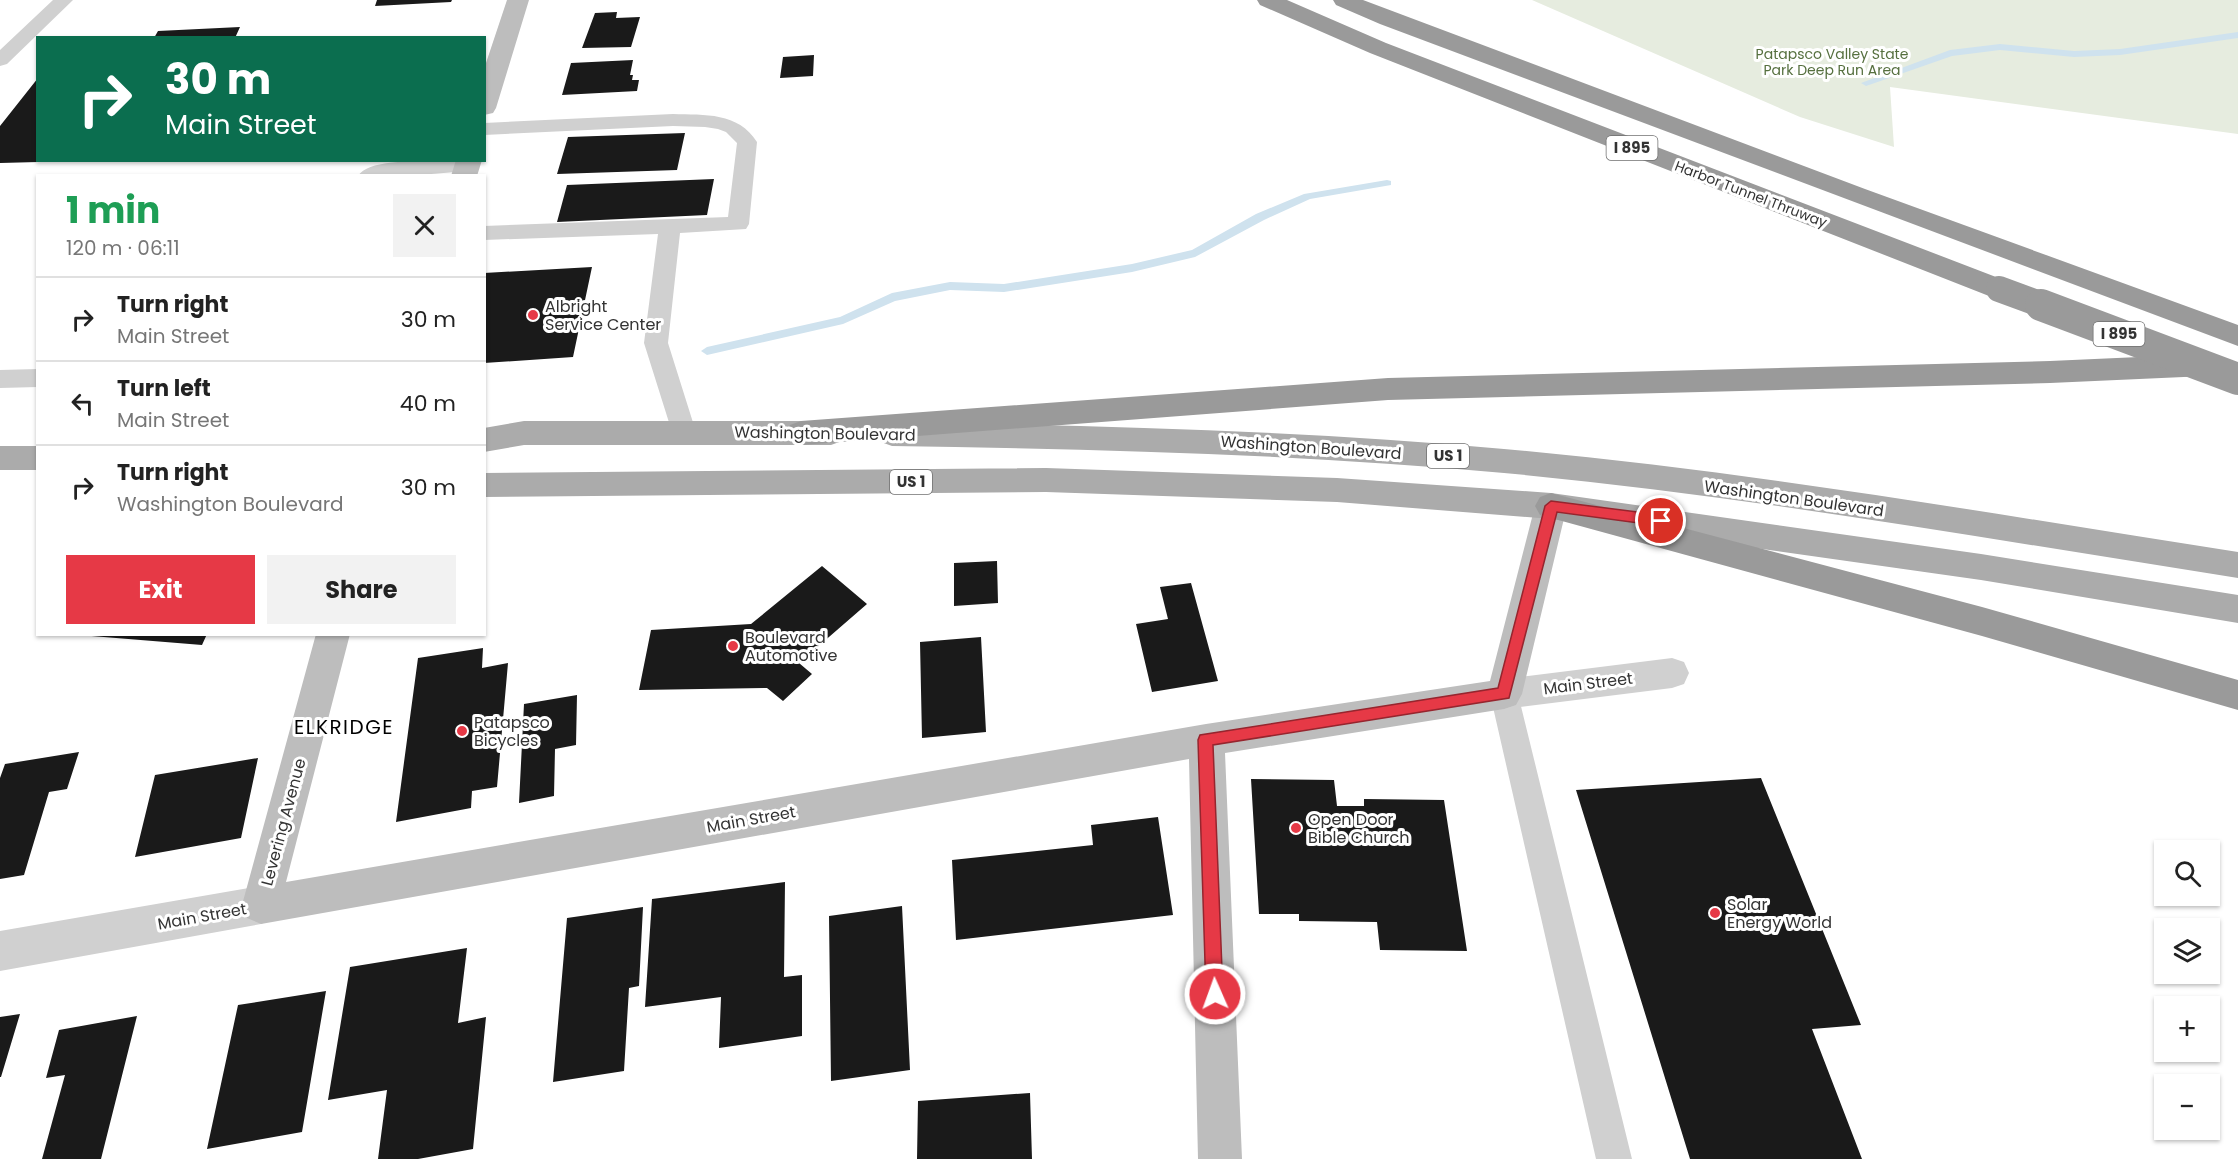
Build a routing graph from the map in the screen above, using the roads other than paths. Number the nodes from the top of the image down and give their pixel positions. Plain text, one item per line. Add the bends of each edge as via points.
1 (64, 0) edge
2 (518, 0) edge
3 (1268, 0) edge
4 (1344, 0) edge
5 (0, 60) edge
6 (486, 102) edge
7 (486, 129) edge
8 (467, 167) edge
9 (372, 174) edge
10 (670, 227) junction
11 (486, 233) edge
12 (2238, 336) edge
13 (2238, 364) edge
14 (36, 378) edge
15 (0, 379) edge
16 (2238, 379) edge
17 (684, 432) junction
18 (801, 432) junction
19 (486, 440) edge
20 (0, 458) edge
21 (36, 458) edge
22 (486, 485) edge
23 (1551, 506) junction
24 (2238, 565) edge
25 (2238, 609) edge
26 (332, 636) edge
27 (1672, 672) dead end
28 (1504, 694) junction
29 (2238, 696) edge
30 (1206, 740) junction
31 (261, 905) junction
32 (0, 951) edge
33 (1220, 1159) edge
34 (1614, 1159) edge

1 - 5 lane
2 - 6 street
3 - 16 highway, Harbor Tunnel Thruway / I 895, bridge via 1378,48
4 - 12 highway, I 895
7 - 10 lane via 673,120 723,123 733,128 747,142 738,224
8 - 9 lane
10 - 11 lane
10 - 17 lane via 656,343
13 - 18 highway via 1388,389
14 - 15 lane
17 - 18 main road, Washington Boulevard / US 1
17 - 19 main road, Washington Boulevard / US 1 via 524,433
18 - 24 main road, Washington Boulevard / US 1 via 1154,438 1465,458 1743,490
20 - 21 main road
22 - 23 main road, US 1 via 1046,480 1337,490
23 - 25 main road, US 1 via 1970,565
23 - 28 street
23 - 29 highway via 1931,607
26 - 31 street, Levering Avenue
27 - 28 street, Main Street
28 - 30 street, Main Street
28 - 34 lane
30 - 31 street, Main Street
30 - 33 street
31 - 32 street, Main Street

